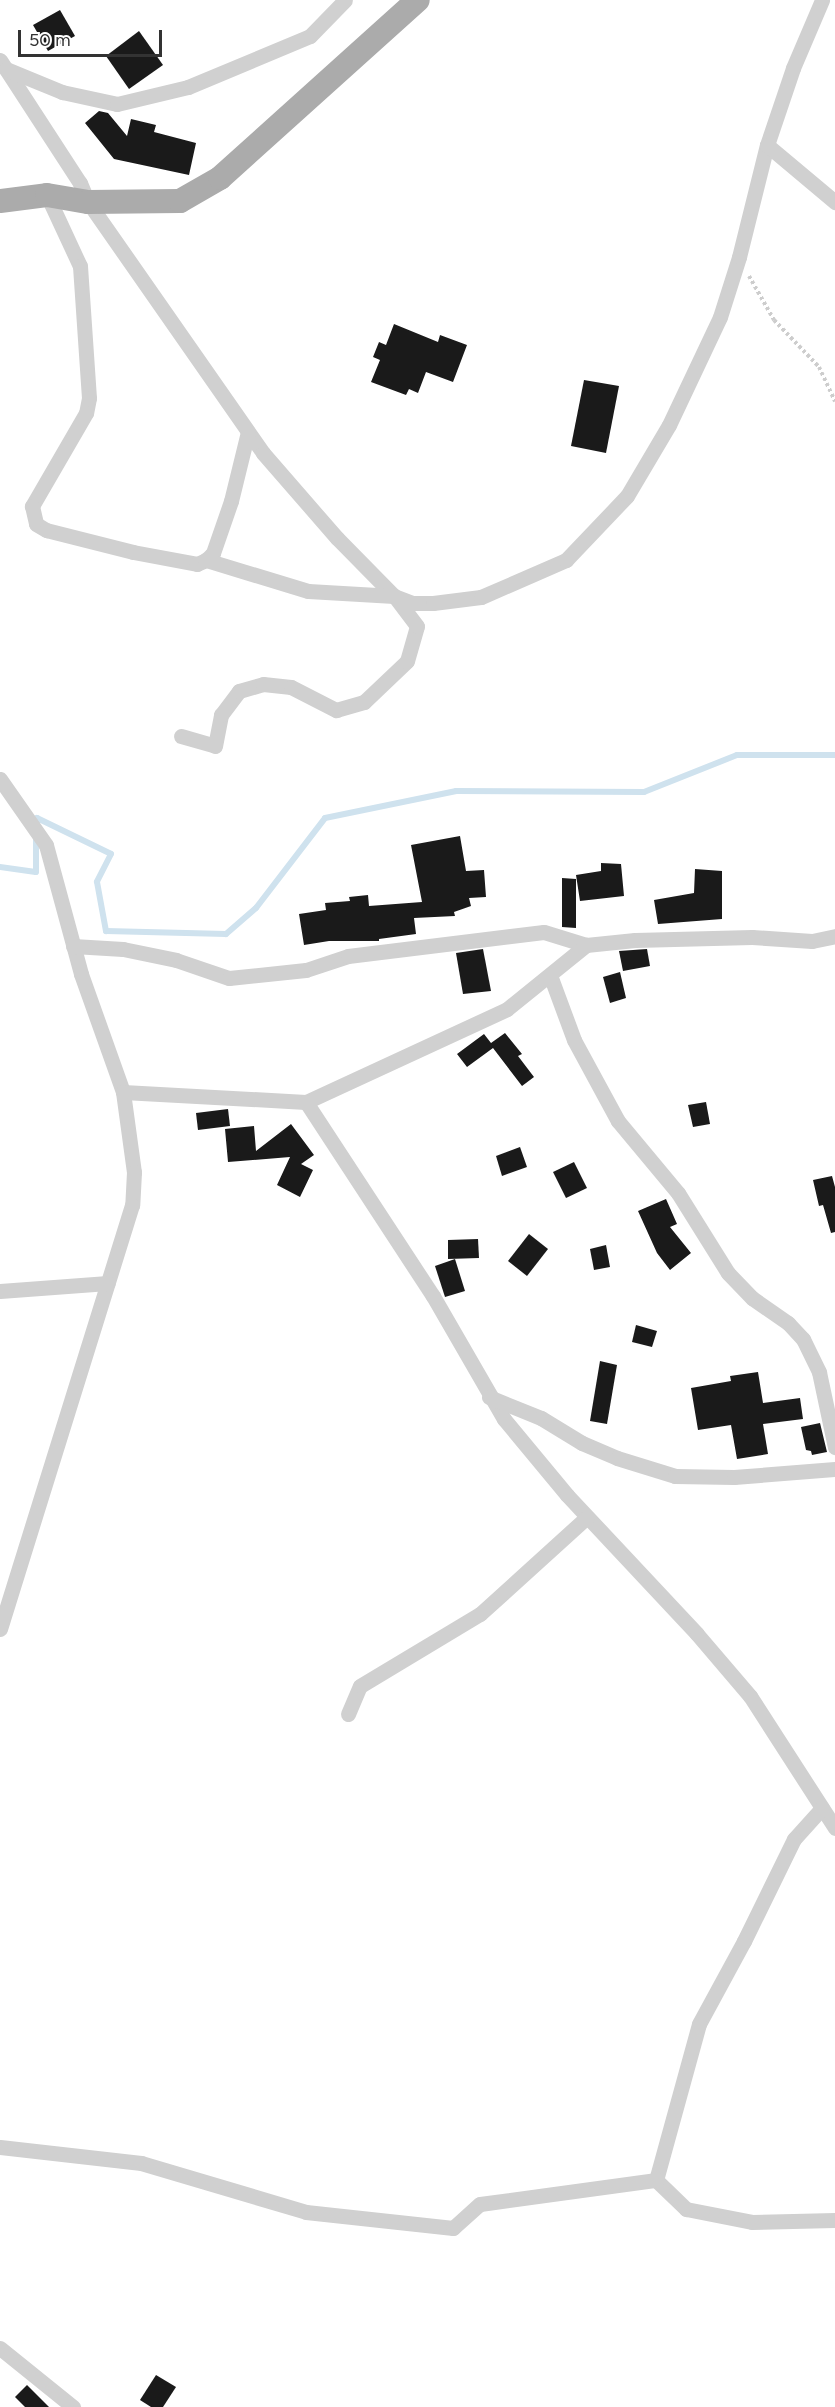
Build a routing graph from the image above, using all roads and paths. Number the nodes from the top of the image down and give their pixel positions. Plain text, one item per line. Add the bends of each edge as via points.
1 (345, 0) edge
2 (418, 0) edge
3 (822, 0) edge
4 (3, 65) edge
5 (767, 145) junction
6 (47, 195) junction
7 (0, 201) edge
8 (88, 202) junction
9 (835, 202) edge
10 (739, 257) junction
11 (835, 401) edge
12 (248, 432) junction
13 (206, 560) junction
14 (394, 596) junction
15 (181, 736) dead end
16 (0, 779) edge
17 (835, 936) edge
18 (586, 945) junction
19 (73, 946) junction
20 (550, 975) junction
21 (123, 1092) junction
22 (306, 1102) junction
23 (108, 1283) junction
24 (0, 1291) edge
25 (489, 1397) junction
26 (835, 1447) edge
27 (835, 1468) edge
28 (587, 1517) junction
29 (0, 1629) edge
30 (348, 1714) dead end
31 (822, 1808) junction
32 (835, 1828) edge
33 (0, 2147) edge
34 (656, 2180) junction
35 (835, 2220) edge
36 (0, 2348) edge
37 (73, 2407) edge

1 - 4 street via 310,36 188,87 117,104 62,92
2 - 8 main road via 220,178 180,201
3 - 5 street
4 - 8 street via 80,183
5 - 9 street
5 - 10 street
6 - 7 main road
6 - 8 main road
6 - 13 street via 80,266 89,398 86,413 32,506 36,524 46,530 154,556 197,564
8 - 12 street
10 - 11 path via 774,320 819,367
10 - 14 street via 720,316 669,425 627,496 566,560 481,597 412,603
12 - 13 street via 231,501 213,553
12 - 14 street via 336,538
13 - 14 street via 308,591
14 - 15 street via 417,626 407,661 364,702 336,710 291,687 263,684 240,691 221,715 215,746
16 - 19 street via 46,845
17 - 18 street via 812,941 635,940
18 - 19 street via 544,932 348,956 306,970 229,978 123,949
18 - 20 street
19 - 21 street
20 - 22 street via 507,1010
20 - 26 street via 574,1040 618,1121 678,1193 728,1273 803,1339 819,1372
21 - 22 street
21 - 23 street via 134,1172 132,1205
22 - 25 street via 432,1296
23 - 24 street
23 - 29 street
25 - 27 street via 541,1418 600,1451 675,1476 744,1476
25 - 28 street
28 - 30 street via 480,1614 360,1686
28 - 31 street via 750,1696
31 - 32 street
31 - 34 street via 794,1839 699,2024
33 - 34 street via 141,2163 306,2212 453,2228 480,2204
34 - 35 street via 686,2209 752,2222
36 - 37 street

